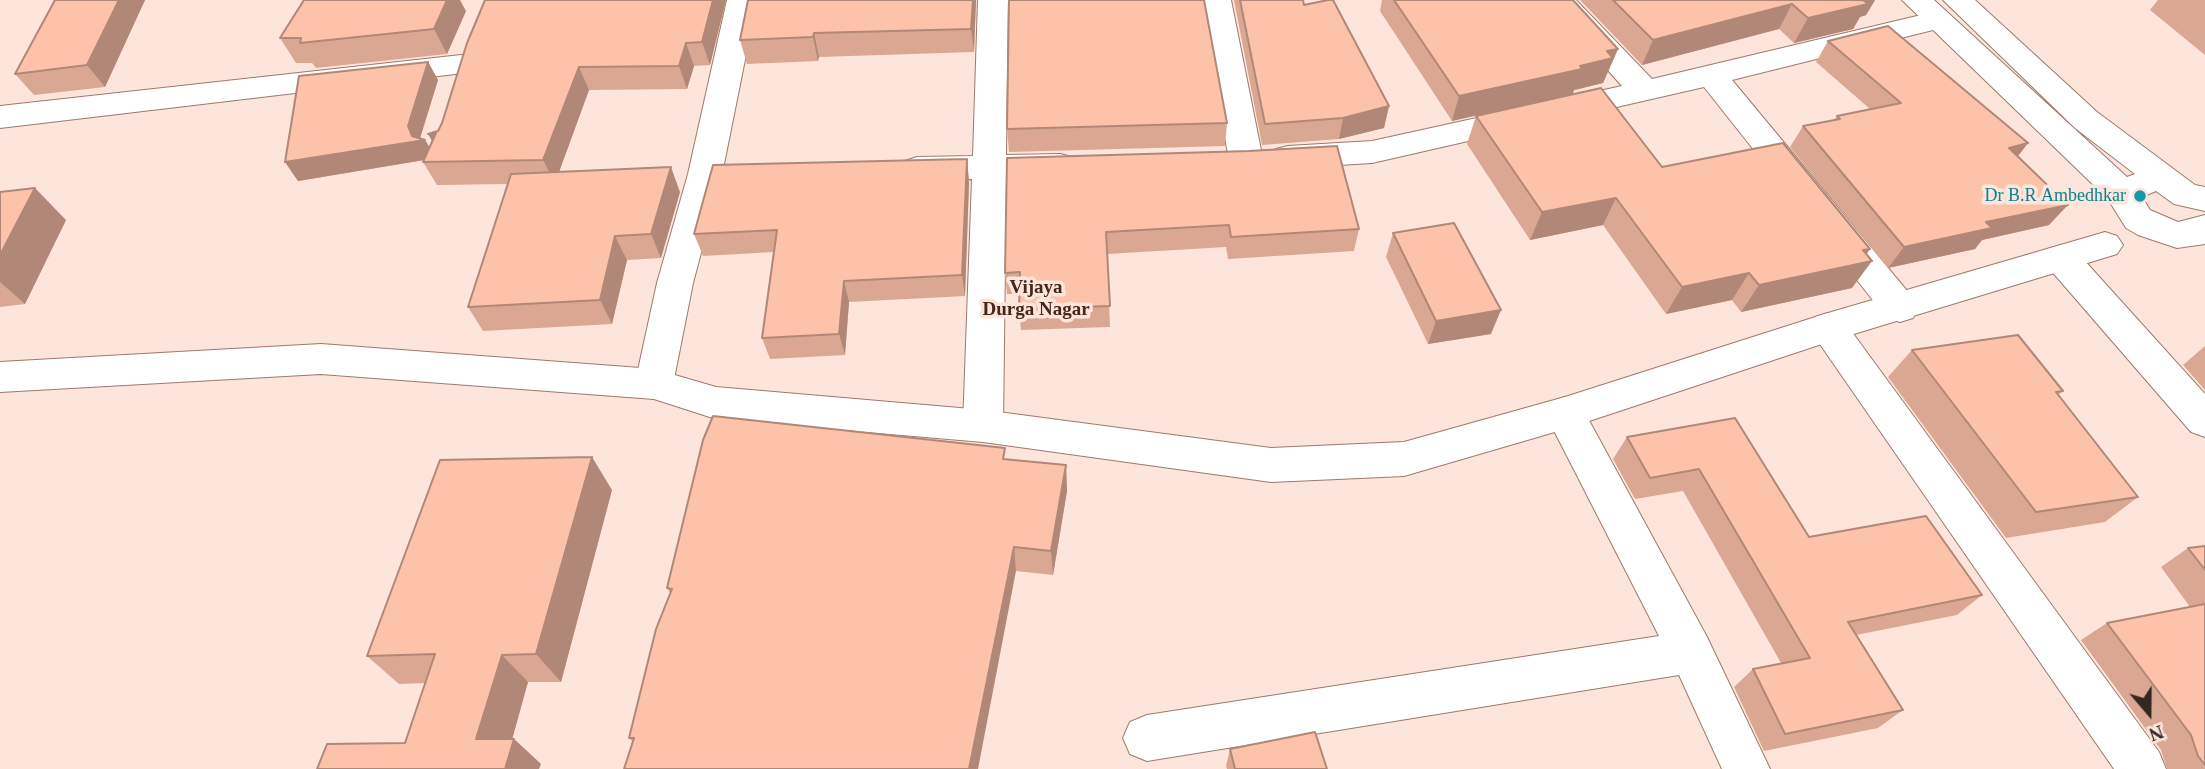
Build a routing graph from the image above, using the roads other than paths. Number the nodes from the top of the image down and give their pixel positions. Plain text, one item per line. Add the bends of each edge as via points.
1 (742, 0) edge
2 (993, 0) edge
3 (1216, 0) edge
4 (1560, 0) edge
5 (1938, 7) edge
6 (461, 67) edge
7 (1712, 75) junction
8 (1645, 91) junction
9 (0, 117) edge
10 (1096, 164) edge
11 (987, 167) junction
12 (893, 169) edge
13 (2127, 203) junction
14 (2199, 203) edge
15 (2191, 232) edge
16 (2105, 245) junction
17 (2061, 258) junction
18 (1900, 308) junction
19 (1829, 327) junction
20 (0, 377) edge
21 (654, 384) junction
22 (1565, 414) junction
23 (2205, 421) edge
24 (983, 426) junction
25 (1691, 652) junction
26 (1147, 738) dead end
27 (1746, 769) edge
28 (2142, 769) edge

1 - 21 street via 718,173 675,283
2 - 11 street
3 - 8 street via 1232,160 1372,152
4 - 8 street
5 - 7 street
5 - 13 street
5 - 14 street
6 - 9 street
7 - 8 street
7 - 18 street
10 - 11 street
11 - 12 street
11 - 24 street
13 - 14 street via 2128,189 2147,184 2172,189
13 - 15 street via 2150,226
13 - 16 street via 2112,221
15 - 16 street via 2150,245
16 - 17 street
17 - 18 street
17 - 23 street
18 - 19 street
19 - 22 street
19 - 28 street
20 - 21 street via 321,359
21 - 24 street via 716,403
22 - 24 street via 1404,459 1271,465
22 - 25 street
25 - 26 street
25 - 27 street

